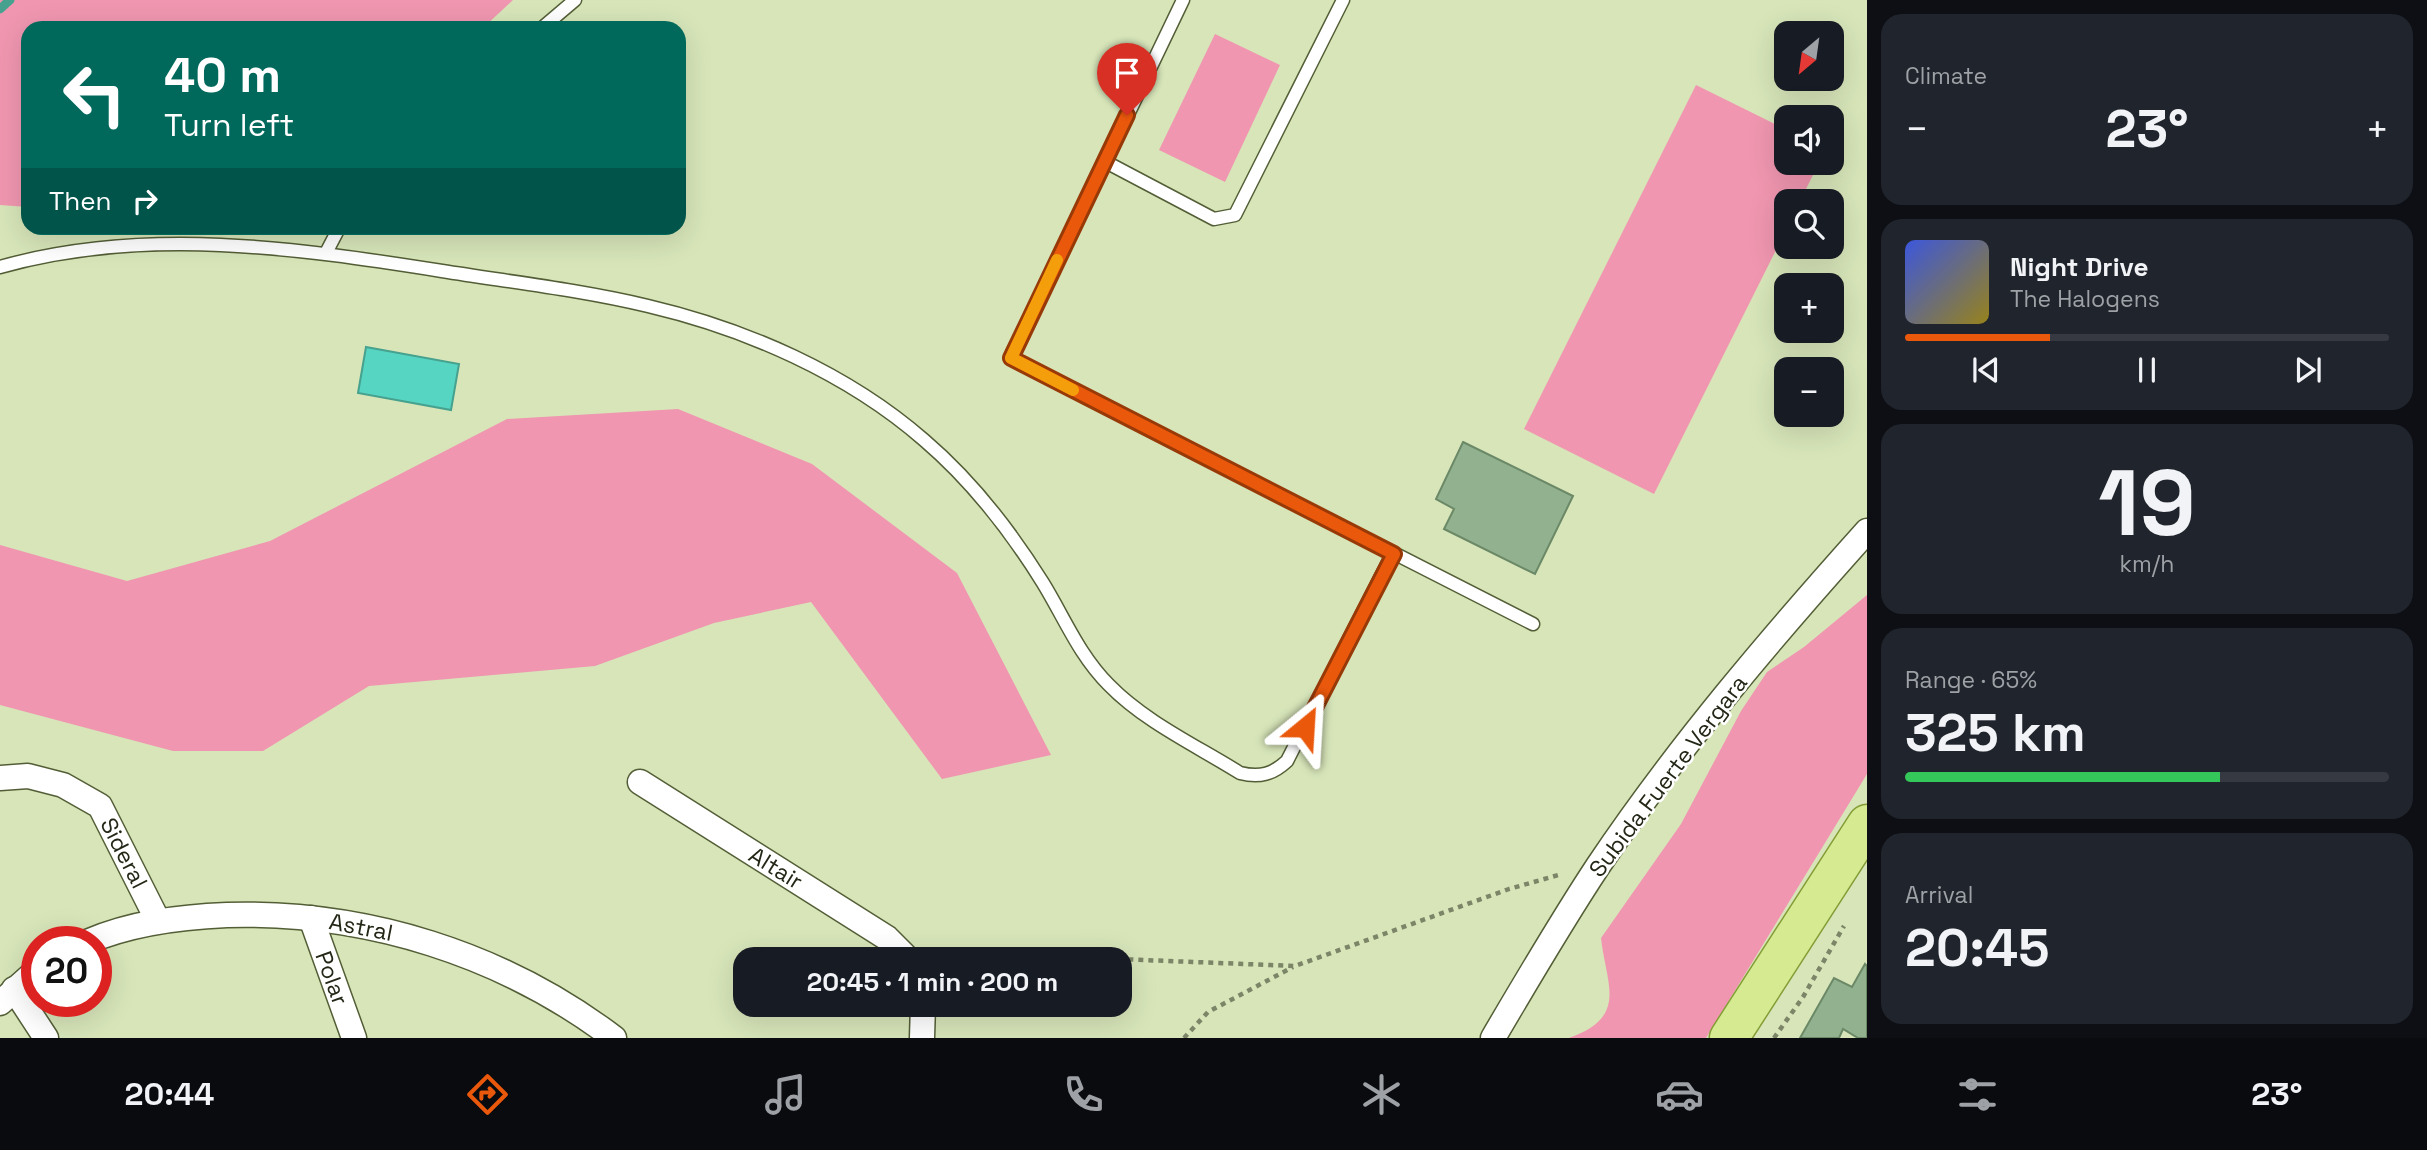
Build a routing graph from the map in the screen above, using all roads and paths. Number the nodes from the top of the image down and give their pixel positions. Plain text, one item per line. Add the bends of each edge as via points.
1 (575, 0) edge
2 (1183, 0) edge
3 (1343, 0) edge
4 (550, 21) edge
5 (1104, 160) junction
6 (335, 235) edge
7 (326, 253) junction
8 (0, 267) edge
9 (1867, 531) edge
10 (1394, 554) junction
11 (1533, 624) dead end
12 (0, 778) edge
13 (640, 782) dead end
14 (1867, 824) edge
15 (1600, 864) junction
16 (311, 918) junction
17 (158, 921) junction
18 (1846, 924) dead end
19 (112, 932) edge
20 (896, 947) edge
21 (1132, 960) edge
22 (1295, 966) junction
23 (21, 984) edge
24 (7, 996) edge
25 (923, 1017) edge
26 (46, 1038) edge
27 (354, 1038) edge
28 (614, 1038) edge
29 (922, 1038) edge
30 (1184, 1038) edge
31 (1493, 1038) edge
32 (1729, 1038) edge
33 (1774, 1038) edge

1 - 4 lane
2 - 5 lane
3 - 5 lane via 1235,215 1214,219
5 - 10 lane via 1011,358
6 - 7 lane
7 - 8 lane via 210,245 118,245
7 - 10 lane via 648,306 744,335 825,373 922,437 976,491 1027,558 1072,639 1110,686 1133,706 1240,773 1269,774 1287,761
9 - 15 street, Subida Fuerte Vergara via 1742,676
10 - 11 lane
12 - 17 street, Sideral via 28,776 64,785 100,806
13 - 20 street, Altair
14 - 32 main road
15 - 22 path via 1509,889
15 - 31 street, Subida Fuerte Vergara
16 - 17 street, Astral via 260,915
16 - 27 street, Polar
16 - 28 street, Astral via 398,934 459,953 551,996
17 - 19 street, Astral
18 - 33 path
21 - 22 path
22 - 30 path via 1208,1012
23 - 24 street
24 - 26 street
25 - 29 street

